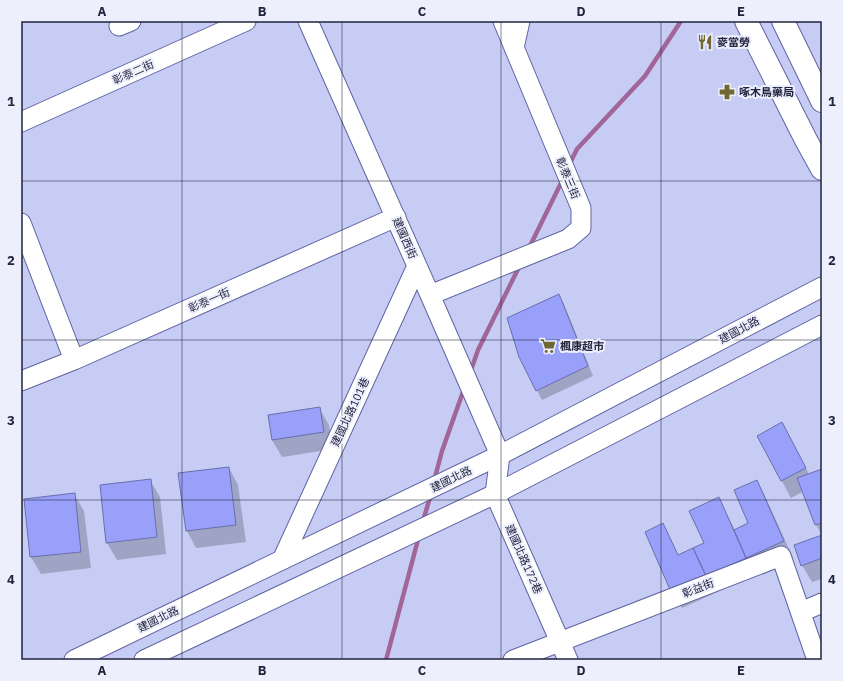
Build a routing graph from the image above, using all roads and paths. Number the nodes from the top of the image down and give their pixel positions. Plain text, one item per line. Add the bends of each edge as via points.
1 (246, 21) edge
2 (308, 21) edge
3 (503, 21) edge
4 (520, 21) edge
5 (746, 21) edge
6 (783, 21) edge
7 (514, 48) junction
8 (822, 101) edge
9 (21, 122) edge
10 (822, 169) edge
11 (396, 217) junction
12 (21, 223) edge
13 (418, 266) junction
14 (822, 287) edge
15 (430, 295) junction
16 (822, 325) edge
17 (74, 360) junction
18 (21, 381) edge
19 (500, 455) junction
20 (495, 494) junction
21 (283, 558) junction
22 (822, 603) edge
23 (801, 612) junction
24 (560, 641) junction
25 (74, 660) edge
26 (144, 660) edge
27 (513, 660) edge
28 (568, 660) edge
29 (817, 660) edge

1 - 9 street, 彰泰二街
2 - 11 street, 建國西街
3 - 7 street, 彰泰三街
4 - 7 street
5 - 10 main road
6 - 8 main road
7 - 15 street, 彰泰三街 via 581,208 580,228 568,239
11 - 13 street, 建國西街
11 - 17 street, 彰泰一街
12 - 17 street
13 - 15 street, 建國西街
13 - 21 street, 建國北路101巷
14 - 19 street, 建國北路
15 - 19 street, 建國西街
16 - 20 street
17 - 18 street, 彰泰一街
19 - 20 street
19 - 21 street, 建國北路
20 - 24 street, 建國北路172巷
20 - 26 street
21 - 25 street, 建國北路
22 - 23 street
23 - 24 street, 彰益街 via 781,556
23 - 29 street, 彰益街
24 - 27 street, 彰益街
24 - 28 street, 建國北路172巷

